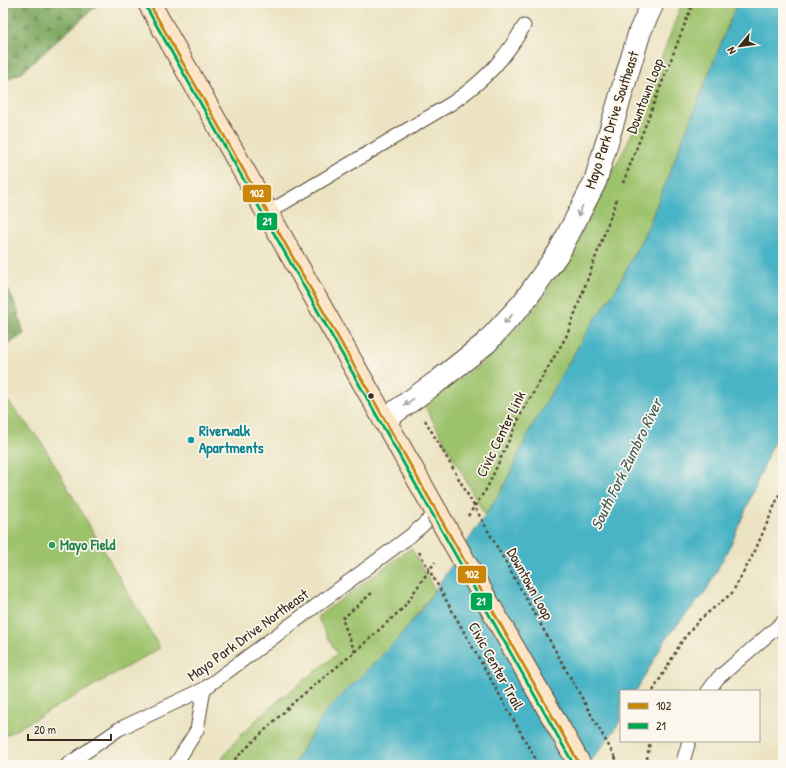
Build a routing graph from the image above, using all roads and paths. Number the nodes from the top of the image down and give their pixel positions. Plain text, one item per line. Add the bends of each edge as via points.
1 (149, 3) edge
2 (653, 3) edge
3 (692, 3) edge
4 (524, 26) dead end
5 (621, 189) dead end
6 (618, 196) dead end
7 (267, 213) junction
8 (422, 414) dead end
9 (384, 420) junction
10 (783, 486) edge
11 (436, 513) junction
12 (465, 520) dead end
13 (413, 557) dead end
14 (439, 557) dead end
15 (378, 588) dead end
16 (783, 622) edge
17 (355, 652) junction
18 (204, 689) junction
19 (654, 690) edge
20 (709, 690) edge
21 (650, 742) edge
22 (688, 742) edge
23 (67, 765) edge
24 (175, 765) edge
25 (232, 765) edge
26 (539, 765) edge
27 (580, 765) edge
28 (619, 765) edge
29 (646, 765) edge
30 (682, 765) edge

1 - 7 street
2 -> 9 street, Mayo Park Drive Southeast via 640,31 595,182 559,252 523,303 486,342
3 - 5 path, Downtown Loop
4 - 7 lane via 511,49 493,71 475,87
6 - 12 path, Civic Center Link via 567,335 521,414 487,488
7 - 9 street
8 - 28 path, Downtown Loop, bridge
9 - 11 street
10 - 19 path via 754,553 732,593 699,620 682,641
11 - 18 lane, Mayo Park Drive Northeast via 410,536
11 - 27 street, bridge
13 - 26 path, Civic Center Trail, bridge via 419,552
14 - 17 path via 403,608
15 - 17 path via 342,619
16 - 20 lane via 718,678
17 - 25 path via 294,702 234,760
18 - 23 lane, Mayo Park Drive Northeast via 119,729
18 - 24 lane via 197,730
21 - 29 path
22 - 30 lane

